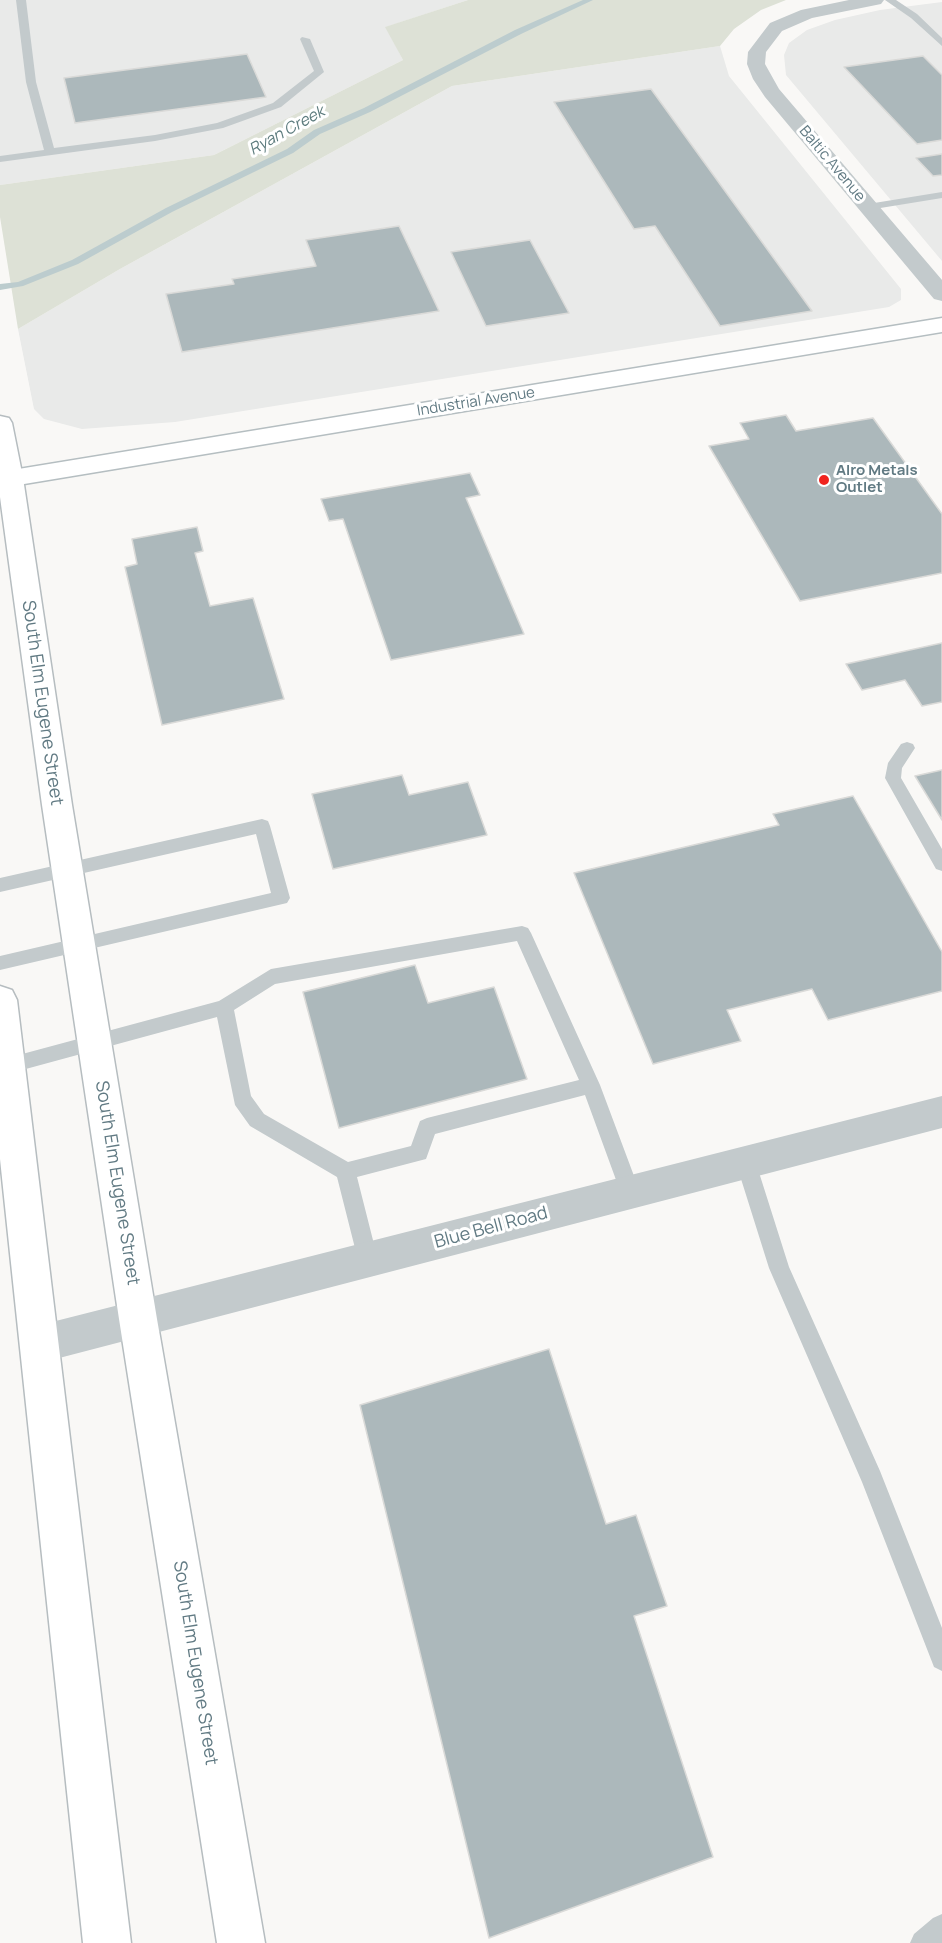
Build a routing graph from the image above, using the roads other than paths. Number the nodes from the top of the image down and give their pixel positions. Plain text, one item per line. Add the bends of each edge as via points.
1 (21, 0) edge
2 (875, 0) edge
3 (890, 0) edge
4 (305, 39) dead end
5 (942, 43) edge
6 (50, 152) junction
7 (0, 159) edge
8 (942, 195) edge
9 (868, 207) junction
10 (942, 294) edge
11 (942, 326) edge
12 (0, 423) edge
13 (5, 479) edge
14 (907, 748) dead end
15 (942, 864) edge
16 (67, 870) junction
17 (0, 885) edge
18 (79, 944) junction
19 (0, 963) edge
20 (0, 1000) edge
21 (224, 1007) junction
22 (96, 1043) junction
23 (4, 1067) edge
24 (591, 1085) junction
25 (942, 1112) edge
26 (746, 1163) junction
27 (346, 1171) junction
28 (630, 1192) junction
29 (368, 1260) junction
30 (138, 1319) junction
31 (40, 1344) junction
32 (942, 1659) edge
33 (942, 1928) edge
34 (107, 1943) edge
35 (241, 1943) edge
36 (923, 1943) edge

1 - 6 lane via 31,82
2 - 9 street, Baltic Avenue via 807,14 776,27 758,52 756,64 762,79
3 - 5 lane
4 - 6 lane via 319,72 277,105 219,126
6 - 7 lane
8 - 9 lane
9 - 10 street, Baltic Avenue
11 - 13 main road, Industrial Avenue
12 - 13 main road, South Elm Eugene Street
13 - 16 main road, South Elm Eugene Street
14 - 15 lane via 894,767 893,778
16 - 17 lane
16 - 18 main road, South Elm Eugene Street
16 - 18 lane via 262,826 280,898
18 - 19 lane
18 - 22 main road, South Elm Eugene Street
20 - 23 main road
21 - 22 lane
21 - 24 lane via 271,977 522,933
21 - 27 lane via 242,1099 257,1120
22 - 23 lane
22 - 30 main road, South Elm Eugene Street
23 - 31 main road
24 - 27 lane via 427,1127 419,1153
24 - 28 lane
25 - 26 street, Blue Bell Road
26 - 28 street, Blue Bell Road
26 - 32 lane via 779,1268 872,1479
27 - 29 lane
28 - 29 street, Blue Bell Road
29 - 30 street, Blue Bell Road
30 - 31 street, Blue Bell Road
30 - 35 main road, South Elm Eugene Street
31 - 34 main road
33 - 36 lane

